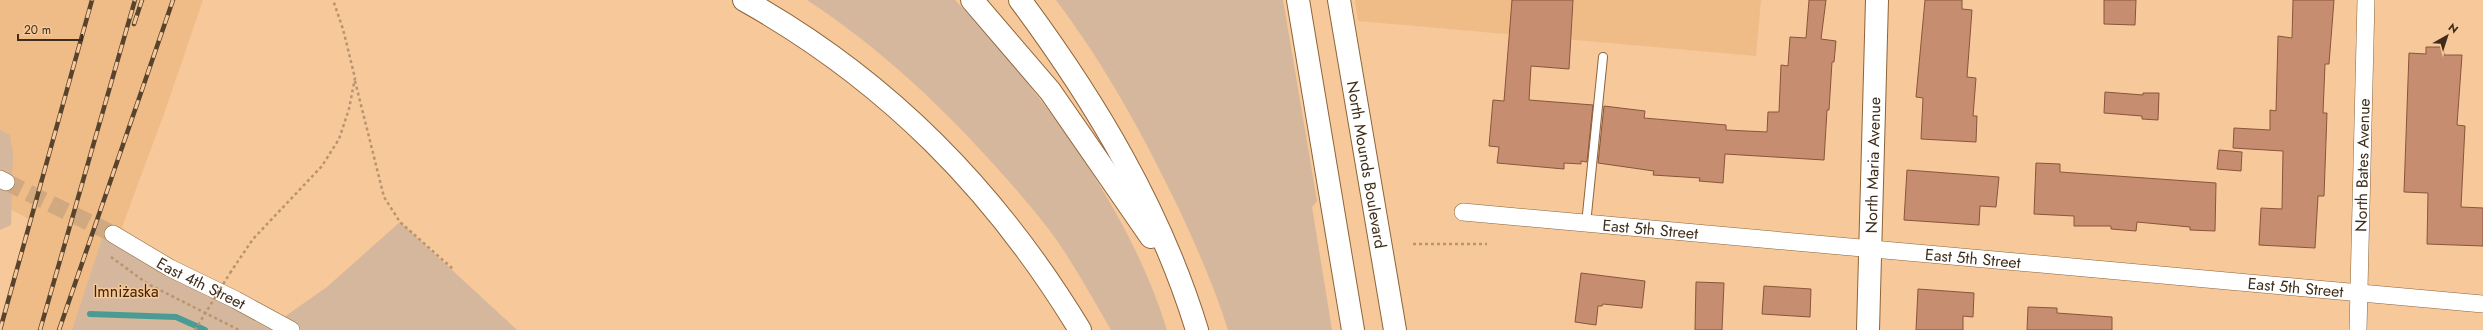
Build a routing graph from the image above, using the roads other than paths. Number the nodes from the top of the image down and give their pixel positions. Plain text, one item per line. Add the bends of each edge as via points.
1 (744, 0) edge
2 (972, 0) edge
3 (1020, 0) edge
4 (1298, 0) edge
5 (1339, 0) edge
6 (1877, 0) edge
7 (2366, 0) edge
8 (1603, 57) dead end
9 (1463, 212) dead end
10 (1586, 224) junction
11 (113, 234) tunnel mouth
12 (1871, 250) junction
13 (1176, 274) junction
14 (2359, 293) junction
15 (2483, 304) edge
16 (291, 330) edge
17 (1080, 330) edge
18 (1197, 330) edge
19 (1353, 330) edge
20 (1395, 330) edge
21 (1868, 330) edge
22 (2358, 330) edge

1 - 17 main road via 801,34 854,72 911,119 1009,224 1038,263
2 - 13 main road via 1050,91
3 - 13 main road via 1058,52 1109,131 1151,213
4 - 19 main road
5 - 20 main road, North Mounds Boulevard
6 - 12 main road, North Maria Avenue
7 - 14 street, North Bates Avenue
8 - 10 lane
9 - 10 street, East 5th Street
10 - 12 street, East 5th Street
11 - 16 street, East 4th Street via 170,268
12 - 14 street, East 5th Street
12 - 21 main road, North Maria Avenue
13 - 18 main road
14 - 15 street, East 5th Street
14 - 22 street, North Bates Avenue

